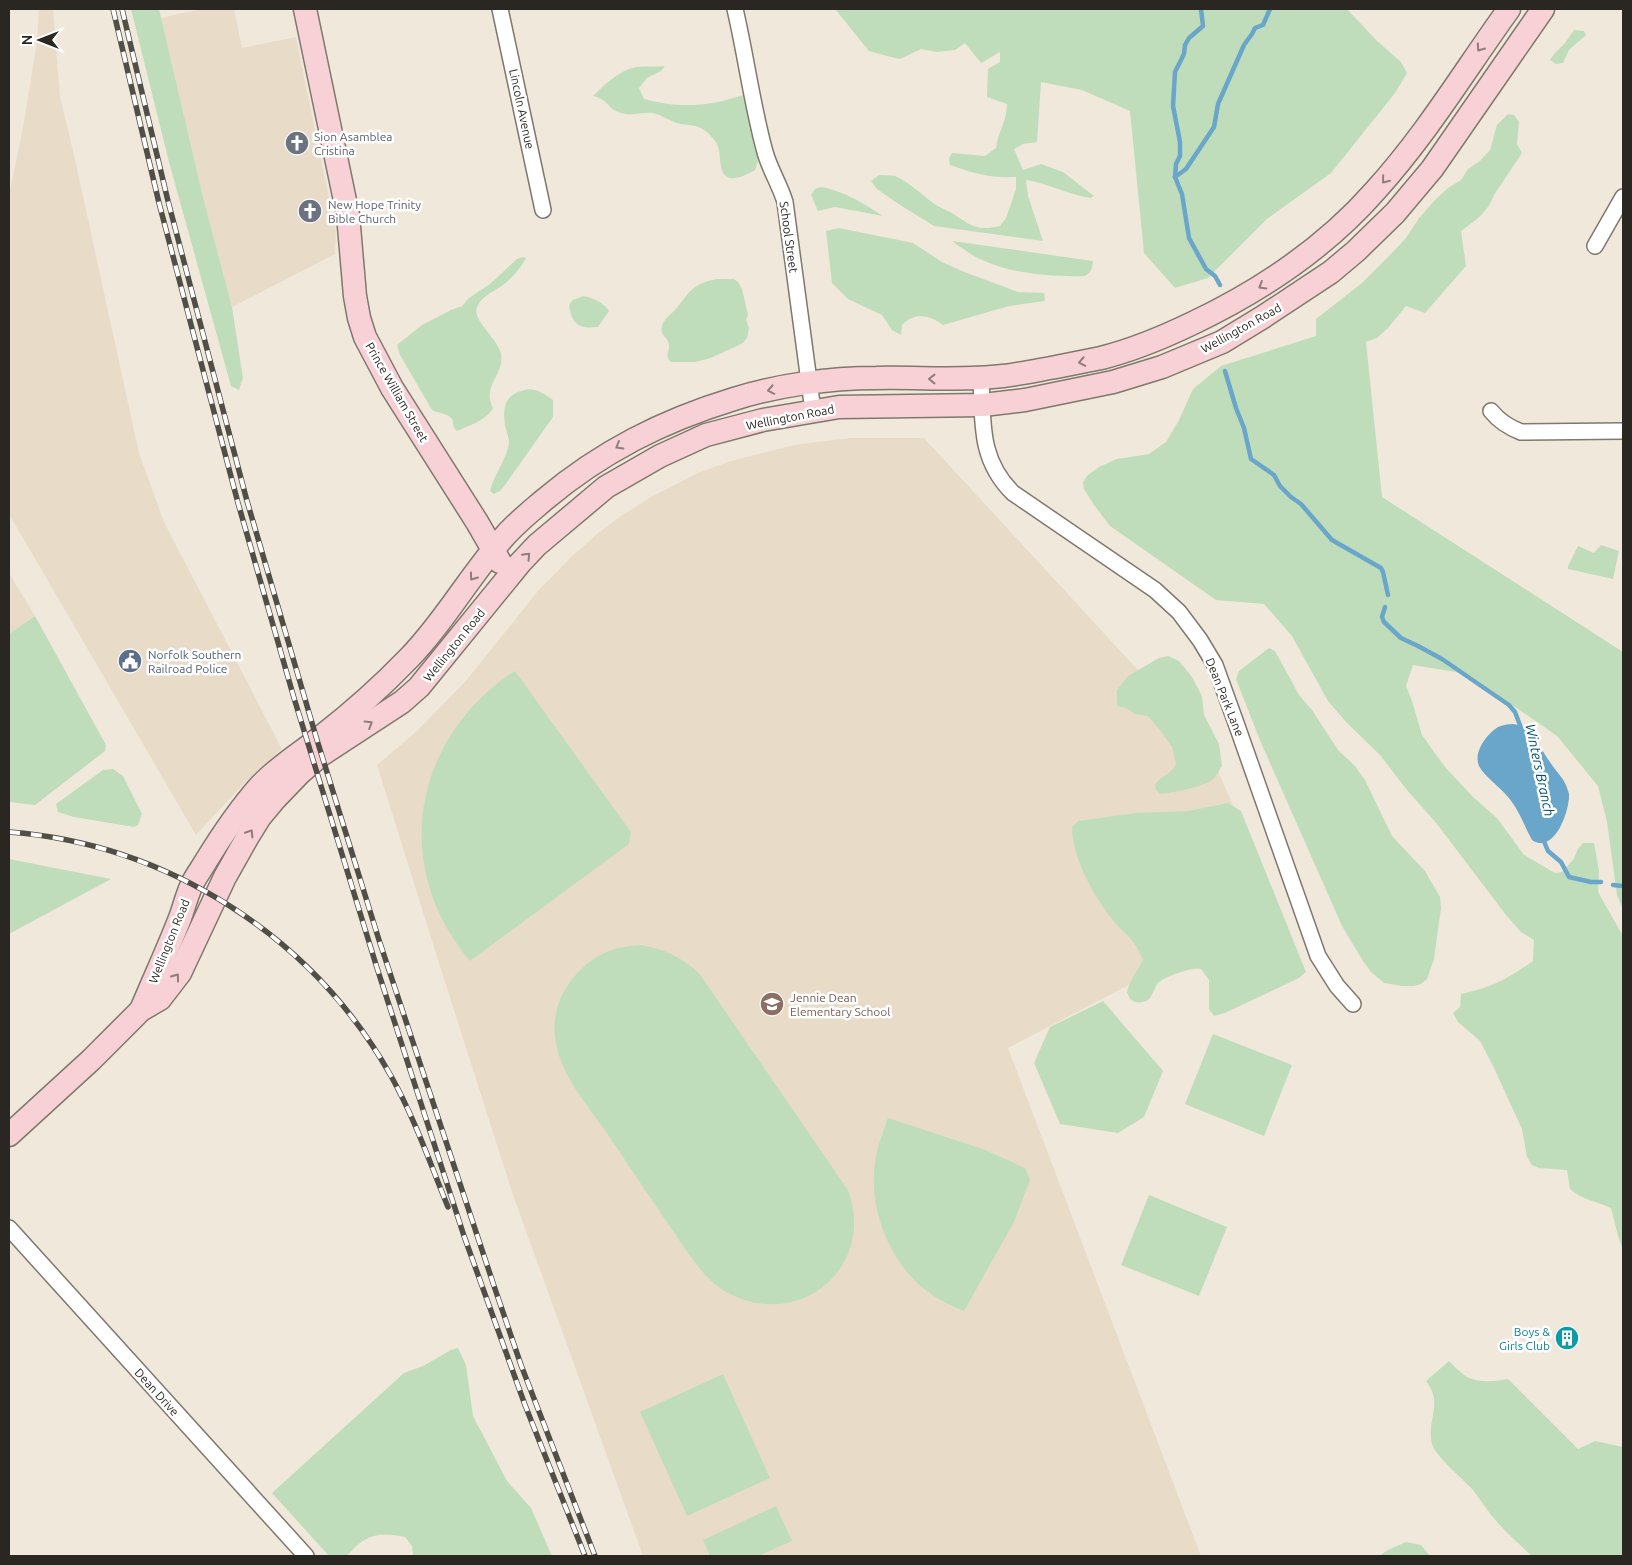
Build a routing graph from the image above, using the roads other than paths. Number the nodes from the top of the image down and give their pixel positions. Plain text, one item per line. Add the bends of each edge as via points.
1 (305, 9) edge
2 (500, 9) edge
3 (735, 9) edge
4 (1509, 9) edge
5 (1543, 9) edge
6 (1623, 197) edge
7 (543, 210) dead end
8 (1595, 246) dead end
9 (981, 378) junction
10 (809, 383) junction
11 (982, 405) junction
12 (813, 411) junction
13 (1491, 411) dead end
14 (1623, 430) edge
15 (494, 550) junction
16 (508, 578) junction
17 (1353, 1004) dead end
18 (141, 1010) junction
19 (9, 1135) edge
20 (9, 1228) edge
21 (306, 1556) edge

1 - 15 main road, Prince William Street via 348,215 355,296 365,337 392,388
2 - 7 street, Lincoln Avenue
3 - 10 street, School Street via 760,130 785,202
4 -> 9 main road, Wellington Road via 1418,140 1376,191 1333,232 1269,282 1166,336 1102,357
5 - 11 main road, Wellington Road via 1432,169 1395,213 1331,272 1263,318 1188,357 1113,382 1025,400
6 - 8 street
9 -> 10 main road, Wellington Road via 850,379
9 - 11 street, Dean Park Lane
10 - 12 street, School Street
10 -> 15 main road, Wellington Road via 739,397 670,421 620,446 563,484 514,526
11 - 12 main road, Wellington Road
11 - 17 street, Dean Park Lane via 988,455 1006,486 1155,590 1179,612 1200,640 1214,665 1236,723 1318,956
16 -> 12 main road, Wellington Road via 537,545 598,492 660,456 706,435
13 - 14 street via 1508,427 1521,432
15 - 16 main road, Prince William Street
15 -> 18 main road, Wellington Road via 414,653 352,712 267,779 240,810 192,884
18 -> 16 main road, Wellington Road via 160,999 180,973 225,877 265,811 314,760 402,702 419,687
18 - 19 main road, Wellington Road via 92,1060
20 - 21 street, Dean Drive

